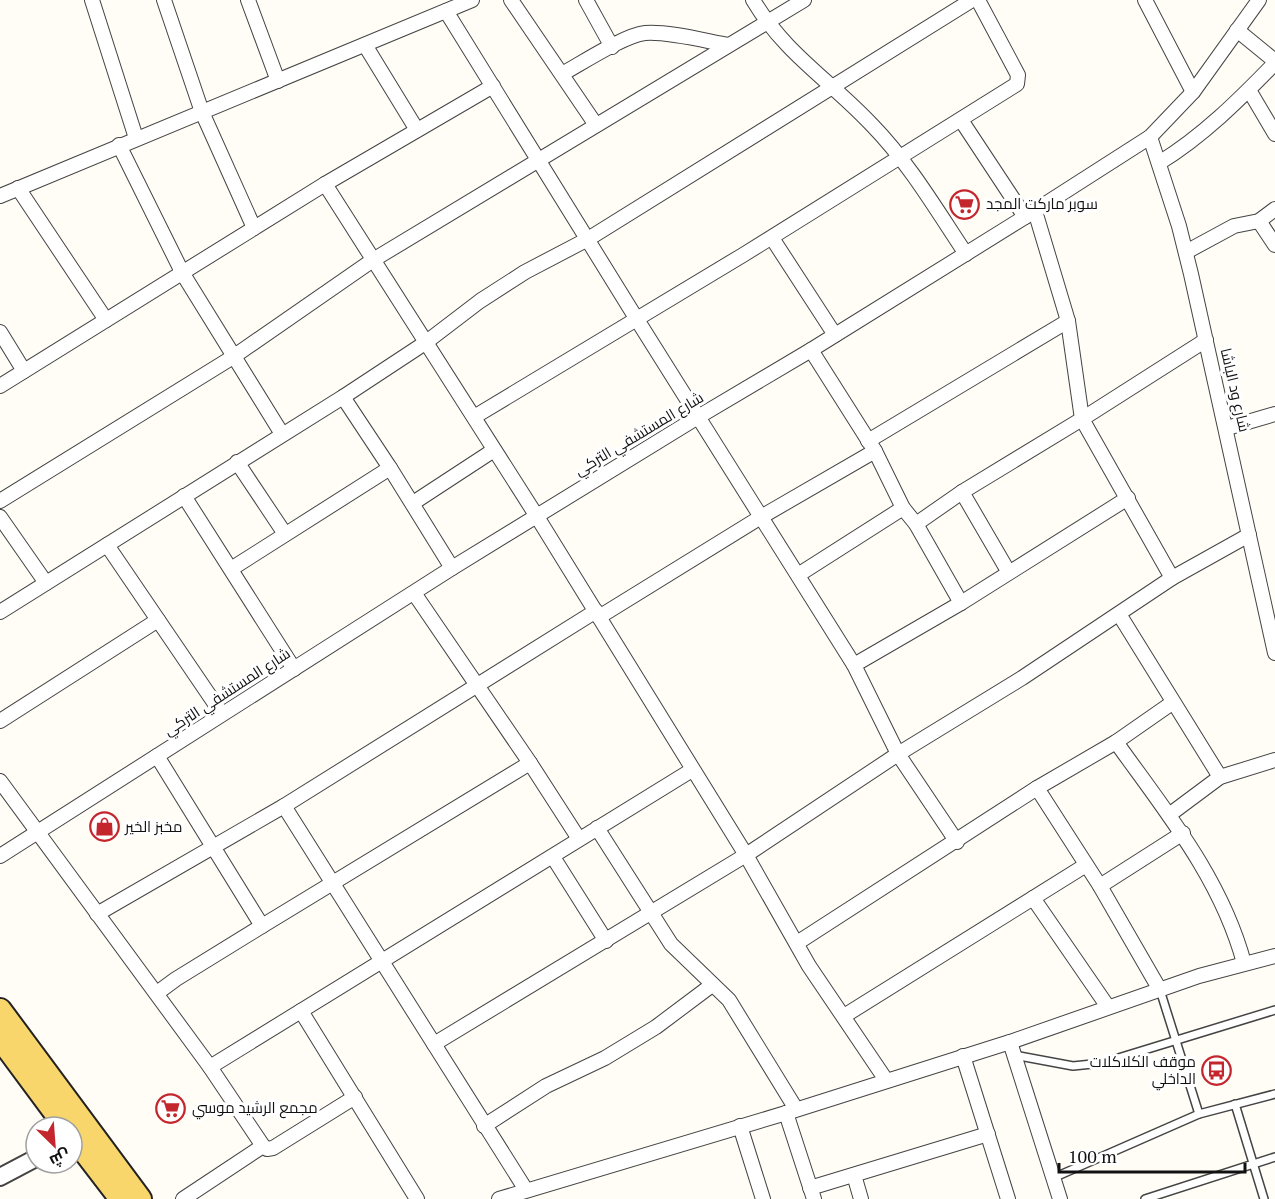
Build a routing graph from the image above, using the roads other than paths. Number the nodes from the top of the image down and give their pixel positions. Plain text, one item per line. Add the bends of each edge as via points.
1 (92, 0) edge
2 (164, 0) edge
3 (248, 0) edge
4 (472, 0) edge
5 (511, 0) edge
6 (586, 0) edge
7 (753, 0) edge
8 (804, 0) edge
9 (972, 0) edge
10 (978, 0) edge
11 (1144, 0) edge
12 (1259, 0) edge
13 (446, 11) junction
14 (767, 23) junction
15 (1237, 30) junction
16 (364, 45) junction
17 (729, 45) junction
18 (612, 47) junction
19 (1275, 62) edge
20 (562, 74) junction
21 (278, 81) junction
22 (492, 86) junction
23 (831, 87) junction
24 (1249, 90) junction
25 (1192, 92) junction
26 (202, 112) junction
27 (961, 120) junction
28 (596, 125) junction
29 (417, 130) junction
30 (1275, 134) edge
31 (1150, 137) junction
32 (136, 138) junction
33 (119, 145) junction
34 (902, 157) junction
35 (538, 160) junction
36 (1159, 163) junction
37 (325, 184) junction
38 (18, 188) junction
39 (0, 196) edge
40 (1275, 209) edge
41 (1030, 214) junction
42 (1259, 220) junction
43 (254, 228) junction
44 (772, 238) junction
45 (588, 239) junction
46 (1275, 245) edge
47 (1186, 252) junction
48 (966, 254) junction
49 (373, 260) junction
50 (183, 274) junction
51 (636, 318) junction
52 (106, 320) junction
53 (1068, 321) junction
54 (0, 332) edge
55 (835, 335) junction
56 (1206, 340) junction
57 (425, 342) junction
58 (811, 350) junction
59 (233, 357) junction
60 (24, 371) junction
61 (0, 386) edge
62 (343, 397) junction
63 (1275, 414) edge
64 (474, 417) junction
65 (698, 417) junction
66 (1083, 419) junction
67 (1227, 428) junction
68 (282, 434) junction
69 (872, 446) junction
70 (494, 450) junction
71 (237, 462) junction
72 (390, 468) junction
73 (962, 492) junction
74 (184, 496) junction
75 (1128, 498) junction
76 (0, 501) edge
77 (413, 503) junction
78 (903, 508) junction
79 (536, 515) junction
80 (761, 517) junction
81 (0, 518) edge
82 (916, 524) junction
83 (285, 534) junction
84 (1249, 535) junction
85 (107, 544) junction
86 (452, 568) junction
87 (231, 569) junction
88 (1008, 571) junction
89 (798, 575) junction
90 (1172, 578) junction
91 (46, 583) junction
92 (414, 593) junction
93 (961, 603) junction
94 (0, 612) edge
95 (597, 614) junction
96 (1119, 614) junction
97 (158, 620) junction
98 (1272, 629) edge
99 (1275, 653) edge
100 (854, 665) junction
101 (294, 669) junction
102 (477, 685) junction
103 (1172, 703) junction
104 (222, 714) junction
105 (0, 721) edge
106 (1116, 742) junction
107 (898, 754) junction
108 (157, 756) junction
109 (1275, 760) edge
110 (530, 763) junction
111 (692, 770) junction
112 (1220, 777) junction
113 (0, 781) edge
114 (1037, 788) junction
115 (284, 806) junction
116 (1168, 815) junction
117 (597, 828) junction
118 (37, 833) junction
119 (1183, 833) junction
120 (579, 839) junction
121 (957, 842) junction
122 (213, 847) junction
123 (746, 855) junction
124 (0, 856) edge
125 (554, 856) junction
126 (1086, 865) junction
127 (333, 884) junction
128 (1100, 886) junction
129 (1033, 898) junction
130 (98, 914) junction
131 (650, 914) junction
132 (262, 926) junction
133 (606, 941) junction
134 (797, 943) junction
135 (1275, 956) edge
136 (383, 962) junction
137 (1244, 963) junction
138 (711, 985) junction
139 (1160, 990) junction
140 (157, 993) junction
141 (1108, 1006) junction
142 (0, 1010) edge
143 (1275, 1010) edge
144 (301, 1011) junction
145 (844, 1016) junction
146 (1176, 1041) junction
147 (2, 1044) edge
148 (434, 1044) junction
149 (1012, 1048) junction
150 (963, 1056) junction
151 (210, 1067) junction
152 (886, 1080) junction
153 (1275, 1094) edge
154 (355, 1097) junction
155 (1235, 1104) junction
156 (791, 1111) junction
157 (1199, 1114) junction
158 (60, 1115) edge
159 (64, 1115) edge
160 (484, 1126) junction
161 (740, 1126) junction
162 (988, 1134) junction
163 (84, 1143) edge
164 (262, 1146) junction
165 (84, 1147) edge
166 (1275, 1157) edge
167 (1254, 1163) junction
168 (24, 1164) edge
169 (854, 1175) junction
170 (0, 1176) edge
171 (1053, 1178) junction
172 (526, 1190) junction
173 (812, 1193) edge
174 (1002, 1197) edge
175 (121, 1199) edge
176 (140, 1199) edge
177 (183, 1199) edge
178 (417, 1199) edge
179 (502, 1199) edge
180 (763, 1199) edge
181 (861, 1199) edge
182 (1060, 1199) edge
183 (1145, 1199) edge
184 (1264, 1199) edge

1 - 32 street
2 - 26 street
3 - 21 street
4 - 13 street
5 - 20 street
6 - 18 street
7 - 14 street
8 - 14 street
9 - 23 street
10 - 27 street via 1018,80
11 - 25 street
12 - 15 street, شارع المستشفي التركي
13 - 16 street
13 - 22 street
14 - 17 street
14 - 23 street
15 - 19 street
15 - 25 street, شارع المستشفي التركي
16 - 21 street
16 - 29 street
17 - 18 street via 648,33
17 - 28 street
18 - 20 street
19 - 24 street
20 - 28 street
21 - 26 street
22 - 29 street
22 - 35 street
23 - 34 street
23 - 45 street
24 - 30 street
24 - 36 street via 1185,147
25 - 31 street, شارع المستشفي التركي
26 - 32 street
26 - 43 street
27 - 34 street
27 - 41 street
28 - 35 street
29 - 37 street
31 - 36 street, شارع ود الباشا
31 - 41 street, شارع المستشفي التركي
32 - 33 street
33 - 38 street
33 - 50 street
34 - 44 street
34 - 48 street
35 - 45 street
35 - 49 street
36 - 47 street, شارع ود الباشا
37 - 43 street
37 - 49 street
38 - 39 street
38 - 52 street
40 - 42 street
41 - 48 street, شارع المستشفي التركي
41 - 53 street
42 - 46 street
42 - 47 street via 1234,226
43 - 50 street
44 - 51 street
44 - 55 street
45 - 51 street
45 - 57 street via 516,278
47 - 56 street, شارع ود الباشا
48 - 55 street, شارع المستشفي التركي
49 - 57 street
49 - 59 street
50 - 52 street
50 - 59 street
51 - 64 street
51 - 65 street
52 - 60 street
53 - 66 street
53 - 69 street
54 - 60 street
55 - 58 street, شارع المستشفي التركي
56 - 66 street
56 - 67 street, شارع ود الباشا
57 - 62 street
57 - 64 street
58 - 65 street, شارع المستشفي التركي
58 - 69 street
59 - 68 street
59 - 76 street
60 - 61 street
62 - 68 street
62 - 72 street
63 - 67 street
64 - 70 street
65 - 79 street, شارع المستشفي التركي
65 - 80 street
66 - 73 street
66 - 75 street
67 - 84 street, شارع ود الباشا
68 - 71 street
69 - 78 street
69 - 80 street
70 - 77 street
70 - 79 street
71 - 74 street
71 - 83 street
72 - 77 street
72 - 83 street
73 - 82 street
73 - 88 street
74 - 85 street
74 - 87 street
75 - 88 street
75 - 90 street
77 - 86 street
78 - 82 street
78 - 89 street
79 - 86 street, شارع المستشفي التركي
79 - 95 street
80 - 89 street
80 - 95 street
81 - 91 street
82 - 93 street
83 - 87 street
84 - 90 street
84 - 98 street, شارع ود الباشا
85 - 91 street
85 - 97 street
86 - 92 street, شارع المستشفي التركي
87 - 101 street
88 - 93 street
89 - 100 street
90 - 96 street
91 - 94 street
92 - 101 street, شارع المستشفي التركي
92 - 102 street
93 - 100 street
95 - 102 street
95 - 111 street
96 - 103 street
96 - 107 street
97 - 104 street
97 - 105 street
98 - 99 street, شارع ود الباشا
100 - 107 street
101 - 104 street, شارع المستشفي التركي
102 - 110 street
102 - 115 street
103 - 106 street
103 - 112 street
104 - 108 street, شارع المستشفي التركي
106 - 114 street
106 - 116 street
107 - 121 street
107 - 123 street
108 - 118 street, شارع المستشفي التركي
108 - 122 street
109 - 112 street
110 - 120 street
110 - 127 street
111 - 117 street
111 - 123 street
112 - 116 street
113 - 118 street
114 - 121 street
114 - 126 street
115 - 122 street
115 - 127 street
116 - 119 street
117 - 120 street
117 - 131 street
118 - 124 street, شارع المستشفي التركي
118 - 130 street
119 - 128 street
119 - 137 street via 1224,905
120 - 125 street
121 - 134 street
122 - 130 street
122 - 132 street
123 - 131 street
123 - 134 street
125 - 133 street
125 - 136 street
126 - 128 street
126 - 129 street
127 - 132 street
127 - 136 street
128 - 139 street
129 - 141 street
129 - 145 street
130 - 140 street
131 - 133 street
131 - 138 street via 671,944
132 - 140 street
133 - 148 street
134 - 145 street
135 - 137 street
136 - 144 street
136 - 148 street
137 - 139 street
138 - 156 street via 729,1000
138 - 160 street via 656,1027 605,1058 546,1086
139 - 141 street
139 - 146 lane
140 - 151 street
141 - 149 street
142 - 159 main road
143 - 146 lane
144 - 151 street
144 - 154 street
145 - 152 street
146 - 149 lane via 1102,1063 1073,1066
146 - 157 lane
147 - 158 main road
148 - 160 street
149 - 150 street
149 - 171 street
150 - 152 street
150 - 162 street
151 - 164 street
152 - 156 street
153 - 155 lane
154 - 164 street via 273,1148
154 - 178 street
155 - 157 lane
155 - 167 lane
156 - 161 street
156 - 173 street
157 - 171 lane
160 - 172 street
161 - 172 street
161 - 180 street
162 - 169 street
162 - 174 street
163 - 176 main road
164 - 177 street
165 - 175 main road
166 - 167 lane
167 - 183 lane
167 - 184 lane
168 - 170 street
169 - 173 street
169 - 181 street
171 - 182 street
172 - 179 street

